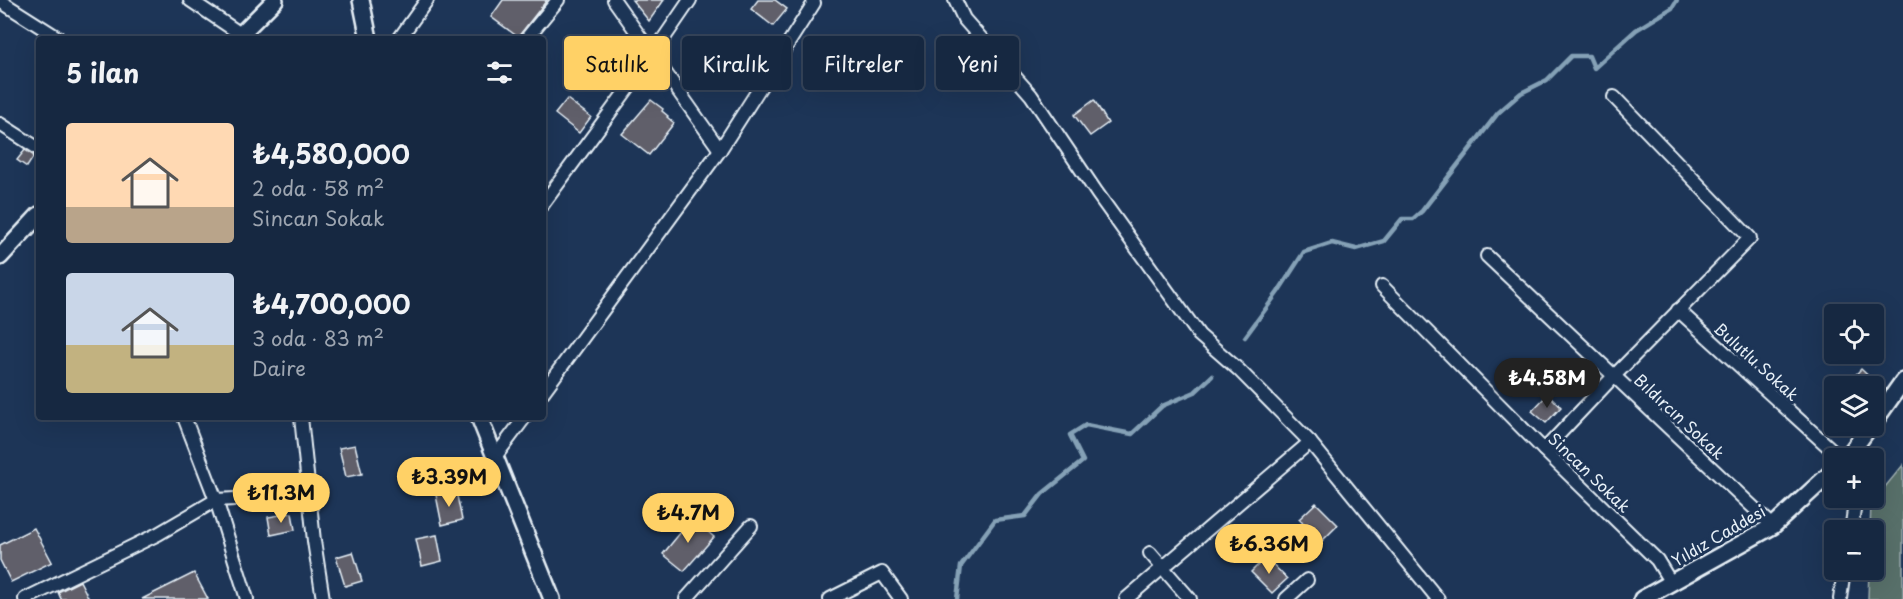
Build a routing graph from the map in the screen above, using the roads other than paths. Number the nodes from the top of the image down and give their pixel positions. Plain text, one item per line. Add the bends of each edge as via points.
1 (190, 0) edge
2 (275, 0) edge
3 (361, 0) edge
4 (427, 0) edge
5 (558, 0) edge
6 (614, 0) edge
7 (690, 0) edge
8 (955, 0) edge
9 (0, 1) edge
10 (814, 3) dead end
11 (55, 36) edge
12 (238, 36) edge
13 (240, 36) edge
14 (368, 36) edge
15 (401, 36) edge
16 (528, 36) edge
17 (640, 36) edge
18 (665, 36) edge
19 (670, 78) edge
20 (627, 90) edge
21 (1614, 98) dead end
22 (0, 124) edge
23 (36, 147) edge
24 (720, 150) junction
25 (546, 200) edge
26 (36, 218) edge
27 (0, 256) edge
28 (1487, 256) dead end
29 (1382, 286) dead end
30 (1678, 310) junction
31 (1614, 376) junction
32 (1903, 381) edge
33 (546, 388) edge
34 (1884, 408) edge
35 (185, 420) edge
36 (301, 420) edge
37 (480, 420) edge
38 (523, 420) edge
39 (1862, 436) edge
40 (1310, 442) junction
41 (1832, 448) edge
42 (1853, 448) edge
43 (1544, 450) junction
44 (495, 458) junction
45 (1824, 479) edge
46 (310, 495) junction
47 (216, 500) junction
48 (751, 526) dead end
49 (1773, 526) junction
50 (1150, 553) dead end
51 (1163, 568) junction
52 (1307, 580) dead end
53 (1843, 580) edge
54 (1671, 583) junction
55 (25, 599) edge
56 (247, 599) edge
57 (323, 599) edge
58 (552, 599) edge
59 (686, 599) edge
60 (830, 599) edge
61 (901, 599) edge
62 (1126, 599) edge
63 (1190, 599) edge
64 (1286, 599) edge
65 (1438, 599) edge
66 (1642, 599) edge
67 (1840, 599) edge

1 - 12 street
2 - 13 street
3 - 14 street
4 - 15 street
5 - 16 street
6 - 17 street
7 - 18 street
8 - 40 street via 964,19 1031,95 1200,335
9 - 11 street
10 - 24 street
19 - 24 street
20 - 25 street
21 - 30 street via 1750,238
22 - 23 street
24 - 33 street
26 - 27 street
28 - 31 street, Bıldırcın Sokak
29 - 43 street, Sincan Sokak
30 - 31 street
30 - 41 street, Bulutlu Sokak
31 - 43 street
31 - 49 street, Bıldırcın Sokak
32 - 34 street
35 - 47 street
36 - 46 street
37 - 44 street
38 - 44 street
39 - 42 street
40 - 51 street
40 - 65 street
43 - 54 street, Sincan Sokak via 1657,560
44 - 58 street
45 - 49 street, Yıldız Caddesi
46 - 47 street
46 - 57 street
47 - 55 street via 158,534
47 - 56 street
48 - 59 street
49 - 54 street, Yıldız Caddesi
50 - 51 street
51 - 62 street
51 - 63 street
52 - 64 street
53 - 67 street
54 - 66 street, Yıldız Caddesi
60 - 61 street via 882,573

